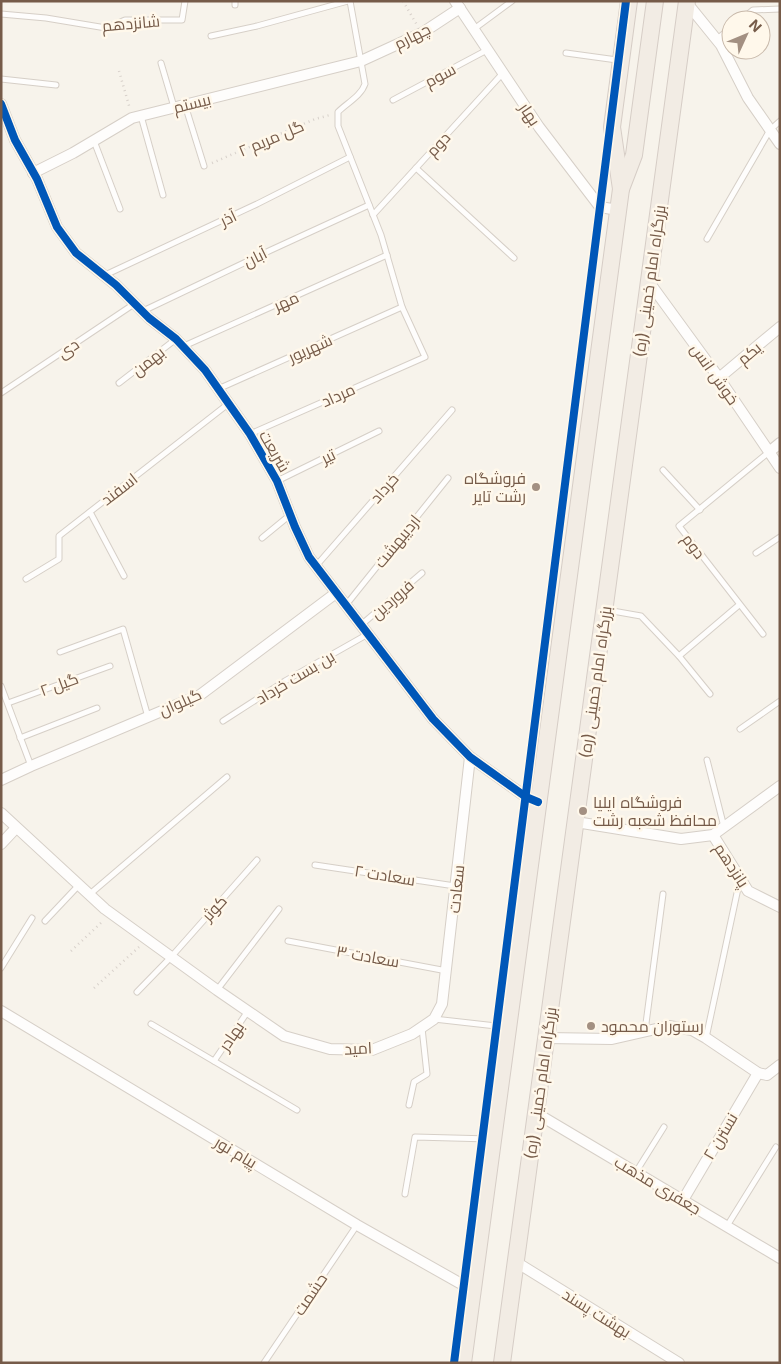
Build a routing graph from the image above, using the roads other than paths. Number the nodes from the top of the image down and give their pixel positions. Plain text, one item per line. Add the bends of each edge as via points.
1 (185, 1) edge
2 (349, 1) edge
3 (512, 1) edge
4 (629, 1) edge
5 (655, 1) edge
6 (687, 2) edge
7 (458, 5) edge
8 (1, 14) edge
9 (474, 29) junction
10 (211, 36) dead end
11 (721, 36) edge
12 (716, 40) junction
13 (488, 50) junction
14 (566, 53) dead end
15 (361, 60) junction
16 (620, 61) junction
17 (162, 63) dead end
18 (503, 73) junction
19 (1, 79) edge
20 (56, 85) dead end
21 (392, 100) dead end
22 (1, 104) edge
23 (185, 105) junction
24 (174, 108) junction
25 (136, 117) junction
26 (780, 121) edge
27 (770, 130) junction
28 (94, 141) junction
29 (780, 144) edge
30 (350, 157) junction
31 (204, 166) road end
32 (416, 168) junction
33 (33, 173) junction
34 (621, 189) junction
35 (162, 195) dead end
36 (369, 206) junction
37 (120, 209) dead end
38 (618, 210) junction
39 (373, 215) junction
40 (706, 239) dead end
41 (387, 255) junction
42 (514, 258) dead end
43 (103, 276) junction
44 (649, 282) junction
45 (134, 304) junction
46 (402, 307) junction
47 (143, 312) junction
48 (780, 327) edge
49 (180, 343) junction
50 (719, 378) junction
51 (120, 383) dead end
52 (218, 389) junction
53 (1, 393) edge
54 (228, 404) junction
55 (452, 410) dead end
56 (379, 431) dead end
57 (250, 434) junction
58 (780, 443) edge
59 (769, 452) junction
60 (780, 468) edge
61 (663, 470) dead end
62 (448, 478) dead end
63 (277, 481) junction
64 (700, 510) junction
65 (90, 512) junction
66 (290, 515) junction
67 (262, 538) dead end
68 (780, 538) edge
69 (756, 553) dead end
70 (316, 566) junction
71 (422, 573) dead end
72 (124, 576) dead end
73 (26, 579) dead end
74 (336, 593) junction
75 (346, 605) junction
76 (739, 605) junction
77 (604, 610) junction
78 (361, 625) junction
79 (368, 634) junction
80 (763, 634) dead end
81 (60, 652) dead end
82 (679, 656) junction
83 (110, 666) dead end
84 (1, 686) edge
85 (710, 694) dead end
86 (780, 701) edge
87 (8, 703) junction
88 (97, 708) dead end
89 (148, 717) junction
90 (223, 721) dead end
91 (740, 729) dead end
92 (20, 738) junction
93 (470, 758) junction
94 (707, 760) dead end
95 (31, 766) junction
96 (227, 777) dead end
97 (1, 780) edge
98 (780, 786) edge
99 (538, 802) junction
100 (1, 813) edge
101 (576, 822) junction
102 (724, 827) junction
103 (16, 828) junction
104 (713, 835) junction
105 (1, 844) edge
106 (257, 860) dead end
107 (315, 865) dead end
108 (740, 879) junction
109 (80, 885) junction
110 (456, 886) junction
111 (90, 894) junction
112 (663, 894) dead end
113 (780, 907) edge
114 (279, 909) dead end
115 (32, 918) dead end
116 (45, 921) dead end
117 (288, 941) dead end
118 (172, 956) junction
119 (1, 968) edge
120 (447, 971) junction
121 (217, 990) junction
122 (137, 992) dead end
123 (1, 1011) edge
124 (248, 1011) junction
125 (434, 1019) junction
126 (151, 1024) dead end
127 (422, 1027) junction
128 (508, 1028) junction
129 (645, 1031) junction
130 (546, 1038) junction
131 (706, 1038) junction
132 (214, 1061) junction
133 (780, 1065) edge
134 (758, 1073) junction
135 (409, 1105) dead end
136 (298, 1110) dead end
137 (536, 1114) junction
138 (664, 1127) dead end
139 (493, 1139) junction
140 (776, 1147) dead end
141 (636, 1172) junction
142 (404, 1194) dead end
143 (683, 1200) junction
144 (357, 1225) junction
145 (727, 1226) junction
146 (778, 1254) edge
147 (516, 1262) junction
148 (472, 1290) junction
149 (462, 1362) edge
150 (264, 1363) edge
151 (502, 1363) edge
152 (679, 1363) edge

1 - 8 lane, شانزدهم via 182,20 125,20 106,28
2 - 10 lane
2 - 15 lane
3 - 9 lane
4 - 16 highway
5 - 34 highway via 635,147
6 - 12 street
6 - 44 highway, بزرگراه امام خمینی (ره)
7 - 9 street, بهار
7 - 15 street, چهارم via 422,33
9 - 13 street, بهار
11 - 12 lane
12 - 27 street
13 - 18 street, بهار
13 - 21 lane, سوم
14 - 16 lane
15 - 23 street, بیستم
15 - 30 lane via 363,92 338,112 338,126
16 - 34 highway via 612,132
17 - 24 lane
18 - 32 lane, دوم
18 - 38 street, بهار via 539,127 600,207
19 - 20 lane
22 - 33 street, شریعت
23 - 24 street, بیستم
23 - 31 lane
24 - 25 street, بیستم
25 - 28 street, بیستم
25 - 35 lane
26 - 27 lane
27 - 29 street
27 - 40 lane
28 - 33 street, بیستم
28 - 37 lane
30 - 36 lane
30 - 43 lane, آذر
32 - 39 lane, دوم
32 - 42 lane
33 - 43 street, شریعت via 57,227 76,253
34 - 38 highway
36 - 39 lane
36 - 47 lane, آبان
38 - 99 highway
39 - 41 lane
41 - 46 lane
41 - 49 lane, مهر
43 - 45 street, شریعت
44 - 50 street, خوش انس
44 - 77 highway, بزرگراه امام خمینی (ره)
45 - 47 street, شریعت
45 - 53 lane, دی
46 - 52 lane, شهریور
46 - 57 lane, مرداد via 425,356
47 - 49 street, شریعت
48 - 50 street, یکم
49 - 51 lane, بهمن
49 - 52 street, شریعت
50 - 59 street, خوش انس
52 - 54 street, شریعت
54 - 57 street, شریعت
54 - 65 lane, اسفند
55 - 70 lane, خرداد
56 - 63 lane, تیر
57 - 63 street, شریعت
58 - 59 street
59 - 60 street, خوش انس
59 - 64 lane, دوم
61 - 64 lane
62 - 75 lane, اردیبهشت
63 - 66 street, شریعت
64 - 76 lane, دوم via 678,526
65 - 72 lane
65 - 73 lane, اسفند via 59,536 59,559
66 - 67 lane
66 - 70 street, شریعت
68 - 69 lane
70 - 74 street, شریعت
71 - 78 lane, فروردین
74 - 75 street, شریعت
74 - 89 street, گیلوان via 200,695
75 - 78 street, شریعت
76 - 80 lane, دوم
76 - 82 lane
77 - 82 lane via 641,616
77 - 101 highway, بزرگراه امام خمینی (ره)
78 - 79 street, شریعت
79 - 90 lane, بن بست خرداد
79 - 93 street, شریعت via 433,719
81 - 89 lane via 123,629
82 - 85 lane
83 - 87 lane, گیل ۲
84 - 87 lane
86 - 91 lane
87 - 92 lane
88 - 92 lane
89 - 95 street, گیلوان
92 - 95 lane
93 - 99 street, شریعت
93 - 110 street, سعادت
94 - 102 lane
95 - 97 street, گیلوان
96 - 111 lane
98 - 102 street
99 - 128 highway
100 - 103 street, امید
101 - 104 street via 681,839
101 - 130 highway, بزرگراه امام خمینی (ره)
102 - 104 street
103 - 105 street
103 - 109 street, امید
104 - 108 street, پانزدهم
106 - 118 lane, کوثر
107 - 110 lane, سعادت ۲
108 - 113 street, پانزدهم via 748,891
108 - 131 lane
109 - 111 street, امید
109 - 116 lane
110 - 120 street, سعادت
111 - 118 street, امید
112 - 129 lane
114 - 121 lane
115 - 119 lane
117 - 120 lane, سعادت ۳
118 - 121 street, امید
118 - 122 lane, کوثر
120 - 125 street, سعادت via 442,1004
121 - 124 street, امید
123 - 144 street, پیام نور
124 - 127 street, امید via 284,1036 330,1049 372,1050
124 - 132 lane, بهادر
125 - 127 street, امید
125 - 128 lane
126 - 132 lane
127 - 135 lane via 427,1074 414,1082
128 - 139 highway
129 - 130 street via 612,1039
129 - 131 street via 669,1026 692,1030
130 - 137 highway, بزرگراه امام خمینی (ره)
131 - 134 street
132 - 136 lane
133 - 134 street via 767,1075
134 - 143 street, نسترن ۲
137 - 141 street, جعفری مذهب
137 - 147 highway, بزرگراه امام خمینی (ره)
138 - 141 lane
139 - 142 lane via 415,1137
139 - 148 highway
140 - 145 lane
141 - 143 street, جعفری مذهب
143 - 145 street, جعفری مذهب
144 - 148 street, پیام نور
144 - 150 lane, حشمت
145 - 146 street, جعفری مذهب
147 - 151 highway, بزرگراه امام خمینی (ره)
147 - 152 street, بهشت پسند
148 - 149 highway

